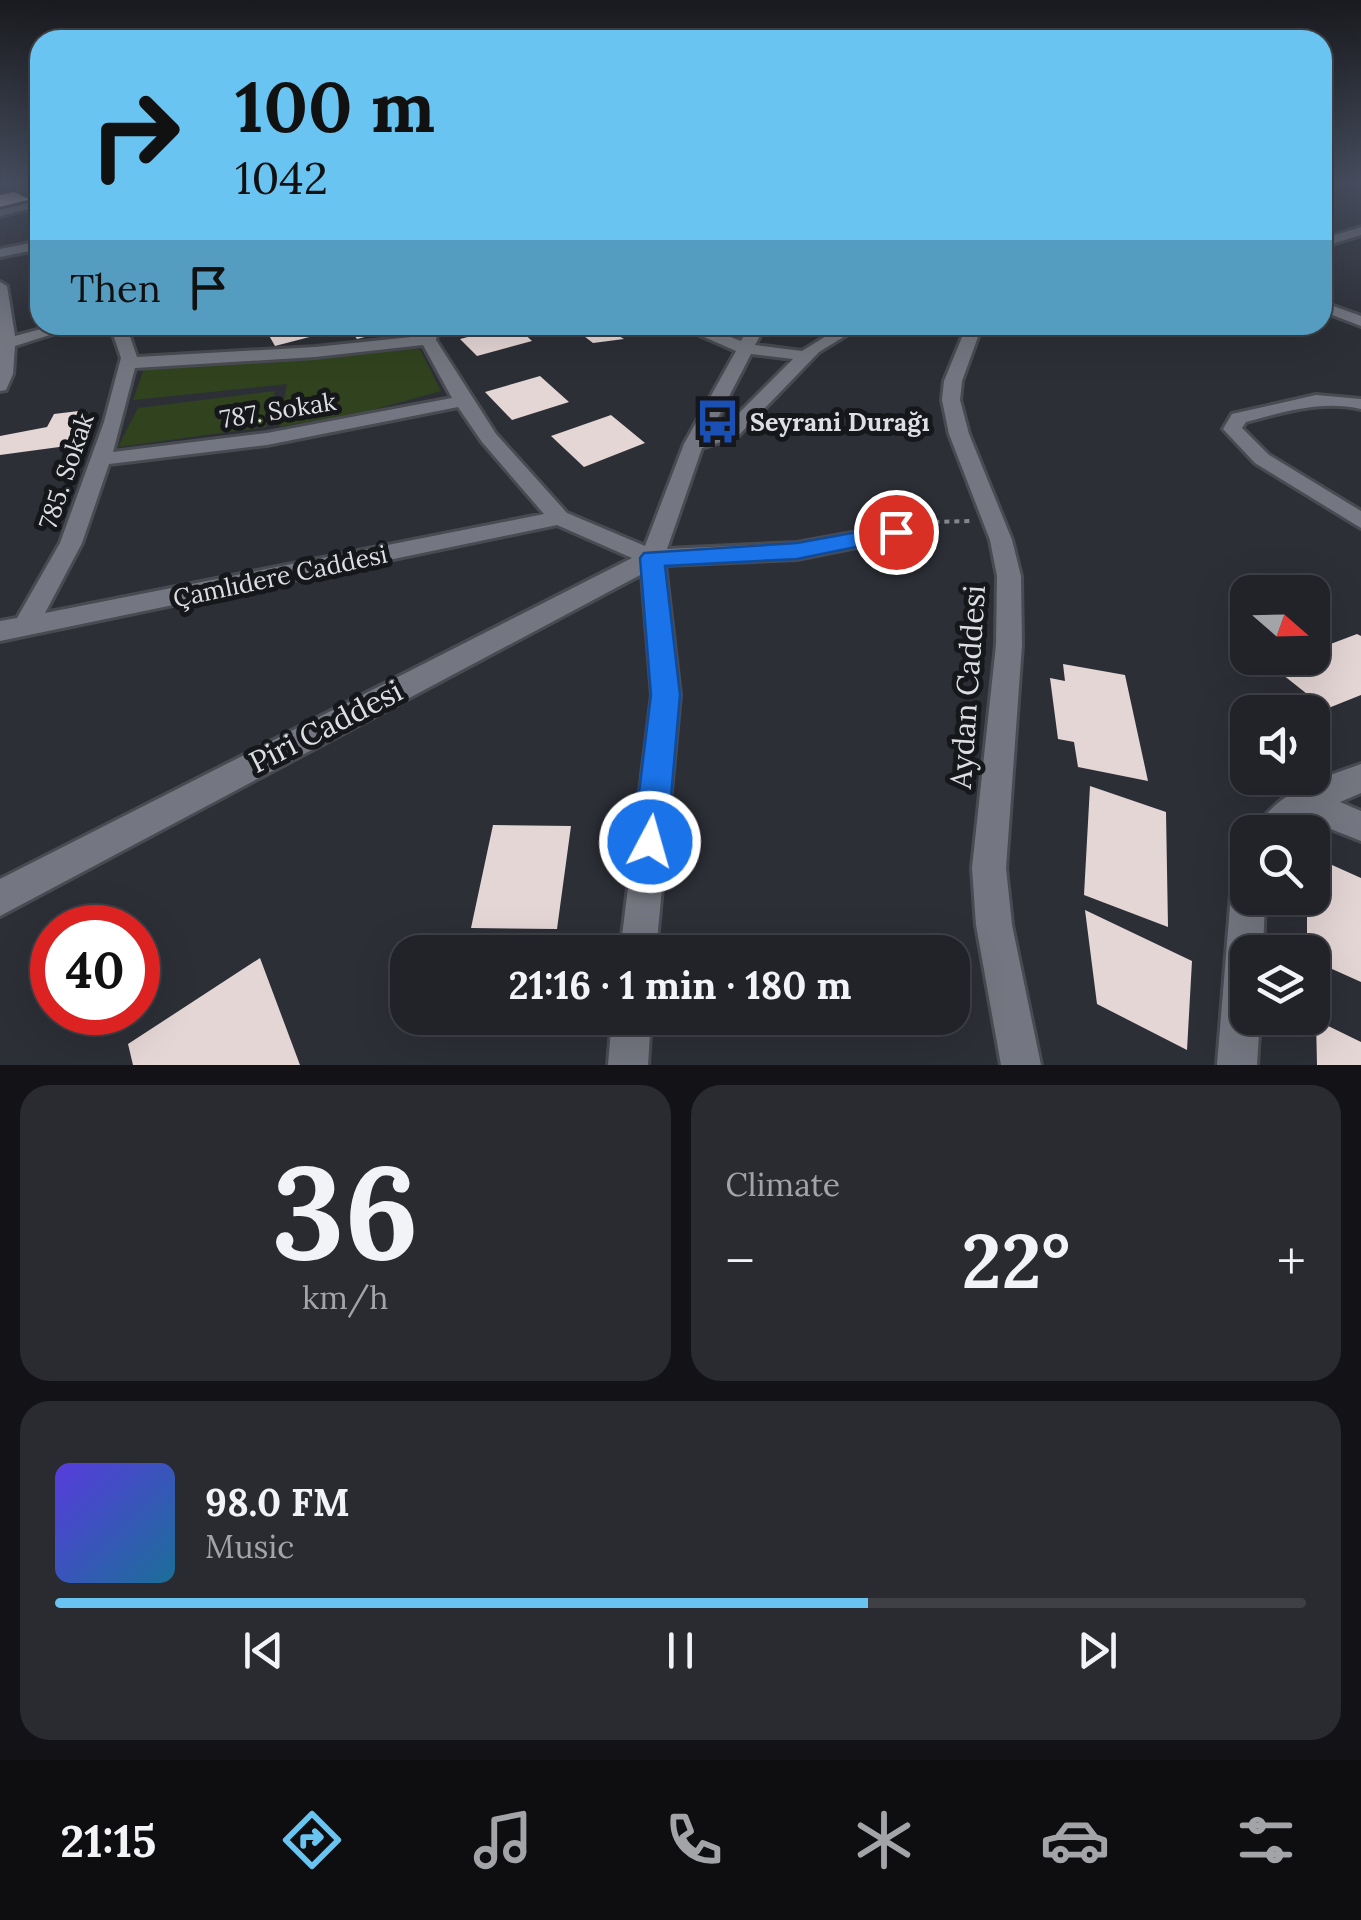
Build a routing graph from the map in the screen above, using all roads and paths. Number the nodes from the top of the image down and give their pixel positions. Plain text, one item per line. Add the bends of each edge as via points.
1 (30, 247) edge
2 (0, 252) edge
3 (0, 286) edge
4 (1332, 310) edge
5 (0, 312) edge
6 (1361, 321) edge
7 (37, 335) edge
8 (120, 335) edge
9 (413, 335) edge
10 (431, 335) edge
11 (839, 335) edge
12 (971, 335) edge
13 (751, 336) edge
14 (4, 344) edge
15 (806, 356) junction
16 (127, 363) junction
17 (0, 386) edge
18 (463, 401) junction
19 (1361, 404) edge
20 (694, 444) junction
21 (100, 460) junction
22 (558, 518) junction
23 (995, 521) junction
24 (1361, 521) edge
25 (896, 532) joint
26 (652, 558) junction
27 (25, 626) junction
28 (0, 632) edge
29 (1361, 778) edge
30 (1304, 803) junction
31 (1291, 815) edge
32 (1361, 826) edge
33 (0, 898) edge
34 (1247, 915) edge
35 (640, 935) edge
36 (631, 1035) edge
37 (628, 1065) edge
38 (1021, 1065) edge
39 (1237, 1065) edge

1 - 2 street
3 - 5 street
4 - 6 street
5 - 14 street
7 - 14 street
8 - 16 street, 785. Sokak
9 - 16 street via 314,352
10 - 18 street
11 - 15 street
12 - 23 street, Aydan Caddesi via 952,400
13 - 15 street
13 - 20 street
14 - 17 street
15 - 20 street via 732,432
16 - 21 street, 785. Sokak
18 - 21 street, 787. Sokak via 267,439
18 - 22 street
19 - 24 street via 1300,403 1239,418 1232,429 1262,458
20 - 26 street
21 - 27 street, 785. Sokak via 71,544
22 - 26 street
22 - 27 street, Çamlıdere Caddesi
23 - 25 path via 933,522
23 - 38 street, Aydan Caddesi via 1011,608 989,868
25 - 26 street via 797,551
26 - 33 street, Piri Caddesi
26 - 35 street via 666,695
27 - 28 street, Çamlıdere Caddesi
29 - 30 street
30 - 31 street
30 - 32 street
34 - 39 street
36 - 37 street

